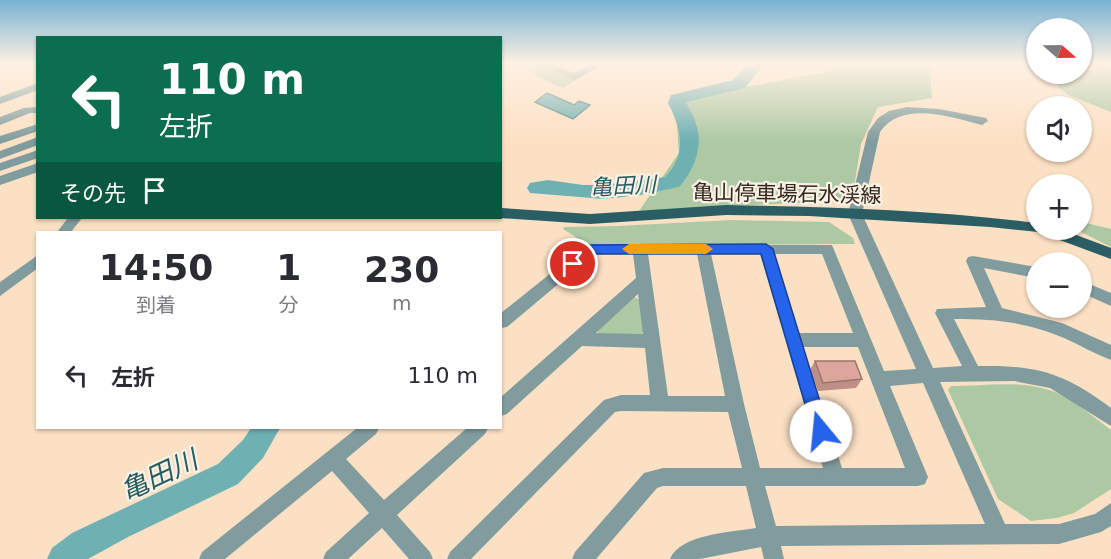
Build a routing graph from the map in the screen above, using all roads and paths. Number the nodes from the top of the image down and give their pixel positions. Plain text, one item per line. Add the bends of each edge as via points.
1 (31, 89) edge
2 (2, 101) edge
3 (36, 110) edge
4 (12, 116) junction
5 (0, 121) edge
6 (982, 121) dead end
7 (36, 128) edge
8 (0, 140) edge
9 (36, 142) edge
10 (0, 155) edge
11 (36, 155) edge
12 (0, 167) edge
13 (36, 168) edge
14 (0, 181) edge
15 (502, 213) edge
16 (855, 214) junction
17 (1026, 227) edge
18 (1072, 240) edge
19 (640, 249) junction
20 (703, 249) junction
21 (766, 249) junction
22 (1111, 254) edge
23 (36, 262) edge
24 (1026, 270) edge
25 (643, 280) junction
26 (0, 290) edge
27 (1092, 291) edge
28 (1111, 300) edge
29 (997, 313) junction
30 (502, 321) edge
31 (578, 339) junction
32 (793, 340) junction
33 (863, 340) junction
34 (652, 341) junction
35 (1111, 353) edge
36 (974, 374) junction
37 (928, 375) junction
38 (878, 379) junction
39 (660, 403) junction
40 (735, 404) junction
41 (502, 407) edge
42 (1110, 416) edge
43 (369, 429) edge
44 (478, 429) edge
45 (333, 458) junction
46 (835, 476) junction
47 (753, 478) junction
48 (384, 513) junction
49 (1111, 513) edge
50 (999, 535) junction
51 (768, 536) junction
52 (209, 559) edge
53 (333, 559) edge
54 (423, 559) edge
55 (457, 559) edge
56 (582, 559) edge
57 (680, 559) edge
58 (774, 559) edge

1 - 2 street
2 - 4 street
3 - 4 street
4 - 5 street
6 - 16 street via 919,110 900,112 880,121
7 - 8 street
9 - 10 street
11 - 12 street
13 - 14 street
15 - 16 main road, 亀山停車場石水渓線 via 590,219 726,210
16 - 17 main road, 亀山停車場石水渓線
16 - 37 street
18 - 22 main road
19 - 20 street
19 - 25 street
19 - 30 street via 591,249
20 - 21 street
20 - 40 street
21 - 32 street
21 - 33 street via 827,249
23 - 26 street
24 - 29 street via 973,261
25 - 31 street
25 - 34 street
27 - 28 street
29 - 35 street via 1044,322
29 - 36 street via 944,313
31 - 34 street
31 - 41 street
32 - 33 street
32 - 46 street
33 - 38 street
34 - 39 street
36 - 37 street
36 - 42 street via 1022,374 1052,381
37 - 38 street
37 - 50 street
38 - 46 street via 918,477
39 - 40 street
39 - 55 street via 609,406
40 - 47 street
43 - 45 street
44 - 48 street
45 - 48 street
45 - 52 street
46 - 47 street
47 - 51 street
47 - 56 street via 651,480
48 - 53 street
48 - 54 street
49 - 50 street via 1101,522 1059,534
50 - 51 street
51 - 57 street via 701,547
51 - 58 street

